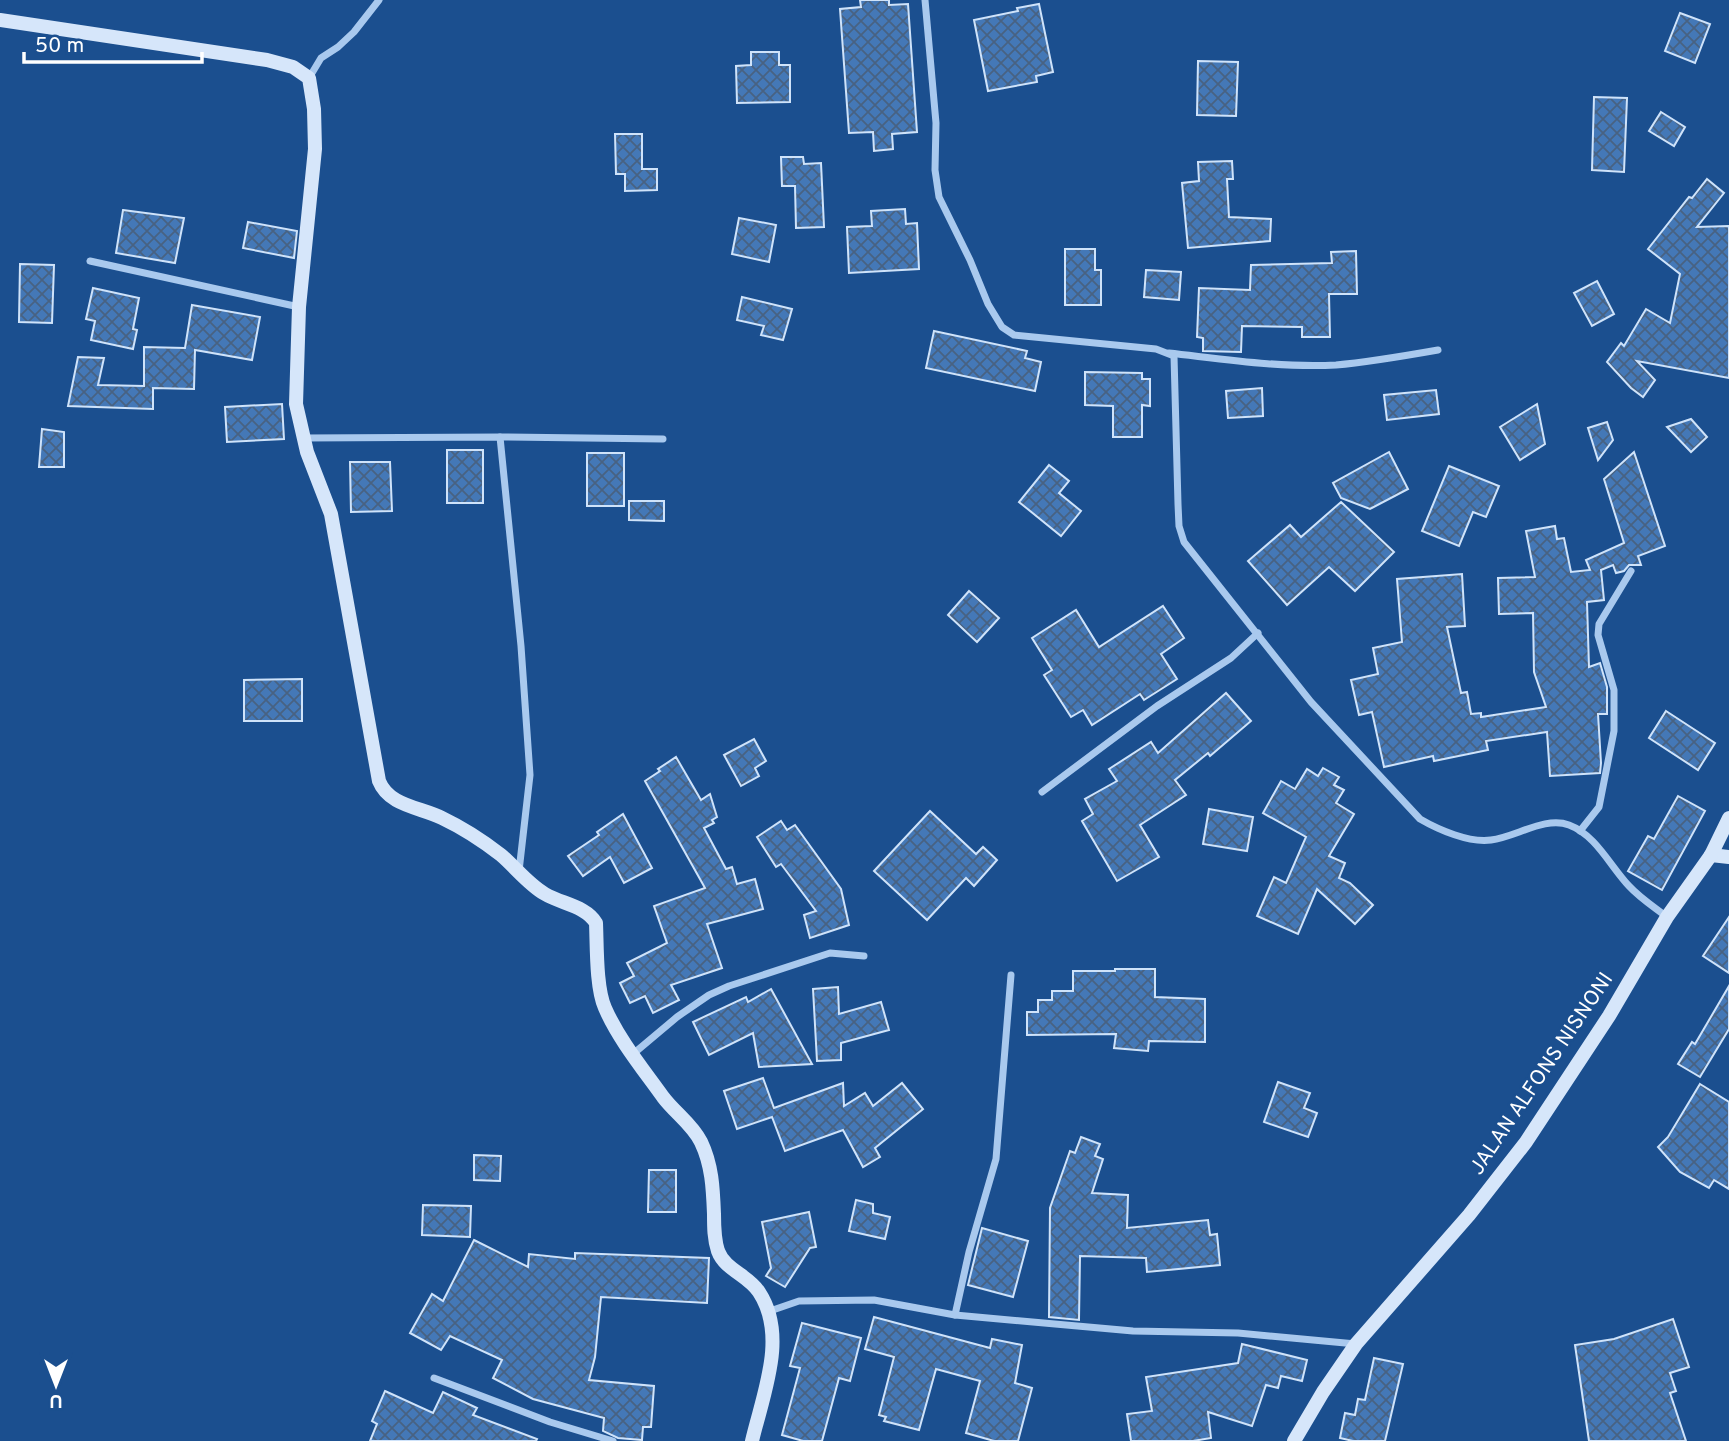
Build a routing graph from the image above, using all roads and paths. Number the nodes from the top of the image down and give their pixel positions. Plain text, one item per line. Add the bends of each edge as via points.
1 (379, 0) edge
2 (925, 0) edge
3 (0, 20) edge
4 (309, 78) junction
5 (90, 261) dead end
6 (299, 307) junction
7 (1438, 350) dead end
8 (1168, 352) junction
9 (500, 437) junction
10 (304, 438) junction
11 (663, 439) dead end
12 (1631, 571) dead end
13 (1258, 633) junction
14 (1042, 792) dead end
15 (1729, 818) edge
16 (1580, 831) junction
17 (1711, 855) junction
18 (1729, 857) edge
19 (519, 872) junction
20 (1667, 917) junction
21 (864, 956) dead end
22 (1011, 975) dead end
23 (632, 1055) junction
24 (770, 1311) junction
25 (955, 1315) junction
26 (1356, 1345) junction
27 (434, 1378) dead end
28 (613, 1441) edge
29 (752, 1441) edge
30 (1294, 1441) edge

1 - 4 street via 354,32 321,58
2 - 8 street via 939,197 1002,327 1014,335
3 - 4 street via 267,60 293,67
4 - 6 street via 315,149
5 - 6 street
6 - 10 street via 296,404
7 - 8 street via 1334,365
8 - 13 street via 1175,361 1179,526 1184,542
9 - 10 street
9 - 11 street
9 - 19 street via 530,775
10 - 19 street via 331,514 381,788 394,800 473,835
12 - 16 street via 1599,624 1614,690 1614,731 1600,807
13 - 14 street via 1231,658 1157,706
13 - 16 street via 1311,702 1420,819 1481,841 1546,824 1560,823
15 - 17 street, JALAN ALFONS NISNONI
16 - 20 street via 1630,887
17 - 18 street
17 - 20 street, JALAN ALFONS NISNONI
19 - 23 street via 543,893 592,916 604,1006
20 - 26 street, JALAN ALFONS NISNONI via 1526,1142
21 - 23 street via 830,953 729,986 677,1017
22 - 25 street via 996,1159
23 - 24 street via 700,1140 711,1166 717,1248 727,1264 759,1290
24 - 25 street via 799,1301 874,1300
24 - 29 street via 774,1338
25 - 26 street
26 - 30 street, JALAN ALFONS NISNONI
27 - 28 street

